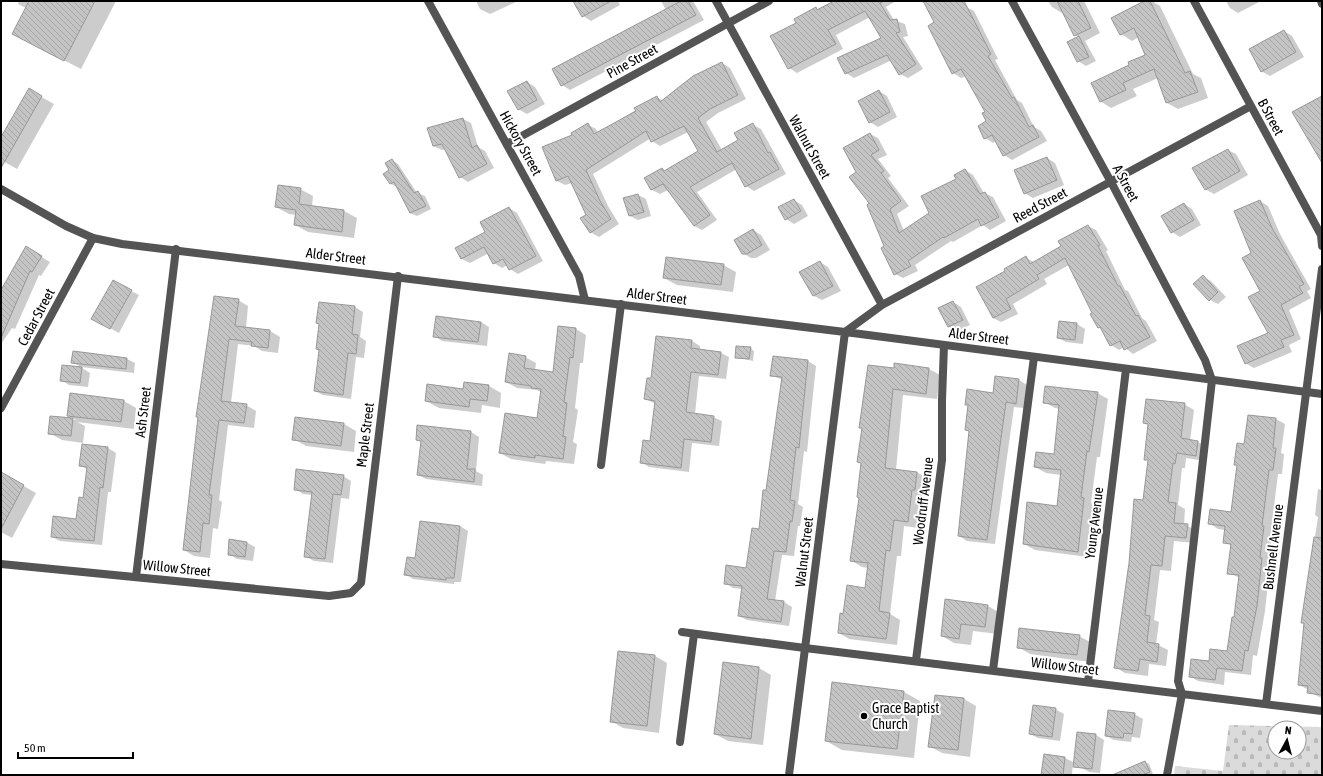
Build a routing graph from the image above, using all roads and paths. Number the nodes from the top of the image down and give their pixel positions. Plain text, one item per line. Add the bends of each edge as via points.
1 (428, 1) edge
2 (716, 1) edge
3 (769, 1) edge
4 (1012, 1) edge
5 (1194, 1) edge
6 (728, 23) junction
7 (1250, 106) junction
8 (507, 144) junction
9 (1111, 182) junction
10 (1, 189) edge
11 (93, 238) junction
12 (1322, 246) edge
13 (176, 249) junction
14 (1322, 269) edge
15 (398, 276) junction
16 (585, 300) junction
17 (621, 304) junction
18 (882, 305) junction
19 (845, 332) junction
20 (944, 345) junction
21 (1034, 356) junction
22 (1126, 368) junction
23 (1212, 380) junction
24 (1306, 392) junction
25 (1322, 394) edge
26 (1, 408) edge
27 (601, 465) dead end
28 (1, 564) edge
29 (136, 577) junction
30 (351, 593) joint
31 (682, 632) dead end
32 (694, 634) junction
33 (805, 648) junction
34 (916, 660) junction
35 (993, 670) junction
36 (1088, 682) junction
37 (1182, 694) junction
38 (1266, 704) junction
39 (1322, 711) edge
40 (680, 742) dead end
41 (789, 775) edge
42 (1167, 775) edge

1 - 8 street, Hickory Street
2 - 6 street, Walnut Street
3 - 6 street, Pine Street
4 - 9 street, A Street
5 - 7 street, B Street
6 - 8 street, Pine Street
6 - 18 street, Walnut Street
7 - 9 street, Reed Street
7 - 12 street, B Street via 1321,235
8 - 16 street, Hickory Street via 579,276
9 - 18 street, Reed Street
9 - 23 street, A Street via 1205,360
10 - 11 street, Alder Street via 66,226
11 - 13 street, Alder Street via 122,244
11 - 26 street, Cedar Street
13 - 15 street, Alder Street
13 - 29 street, Ash Street
14 - 24 street
15 - 16 street, Alder Street
15 - 30 street, Maple Street via 361,583
16 - 17 street, Alder Street
17 - 19 street, Alder Street
17 - 27 street
18 - 19 street, Reed Street
19 - 20 street, Alder Street
19 - 33 street, Walnut Street
20 - 21 street, Alder Street
20 - 34 street, Woodruff Avenue via 942,460
21 - 22 street, Alder Street
21 - 35 street
22 - 23 street, Alder Street
22 - 36 street, Young Avenue
23 - 24 street, Alder Street
23 - 37 street via 1178,681
24 - 25 street, Alder Street
24 - 38 street, Bushnell Avenue
28 - 29 street, Willow Street
29 - 30 street, Willow Street via 329,596
31 - 32 street, Willow Street
32 - 33 street, Willow Street
32 - 40 street
33 - 34 street, Willow Street
33 - 41 street, Walnut Street
34 - 35 street, Willow Street
35 - 36 street, Willow Street
36 - 37 street, Willow Street
37 - 38 street, Willow Street
37 - 42 street
38 - 39 street, Willow Street

